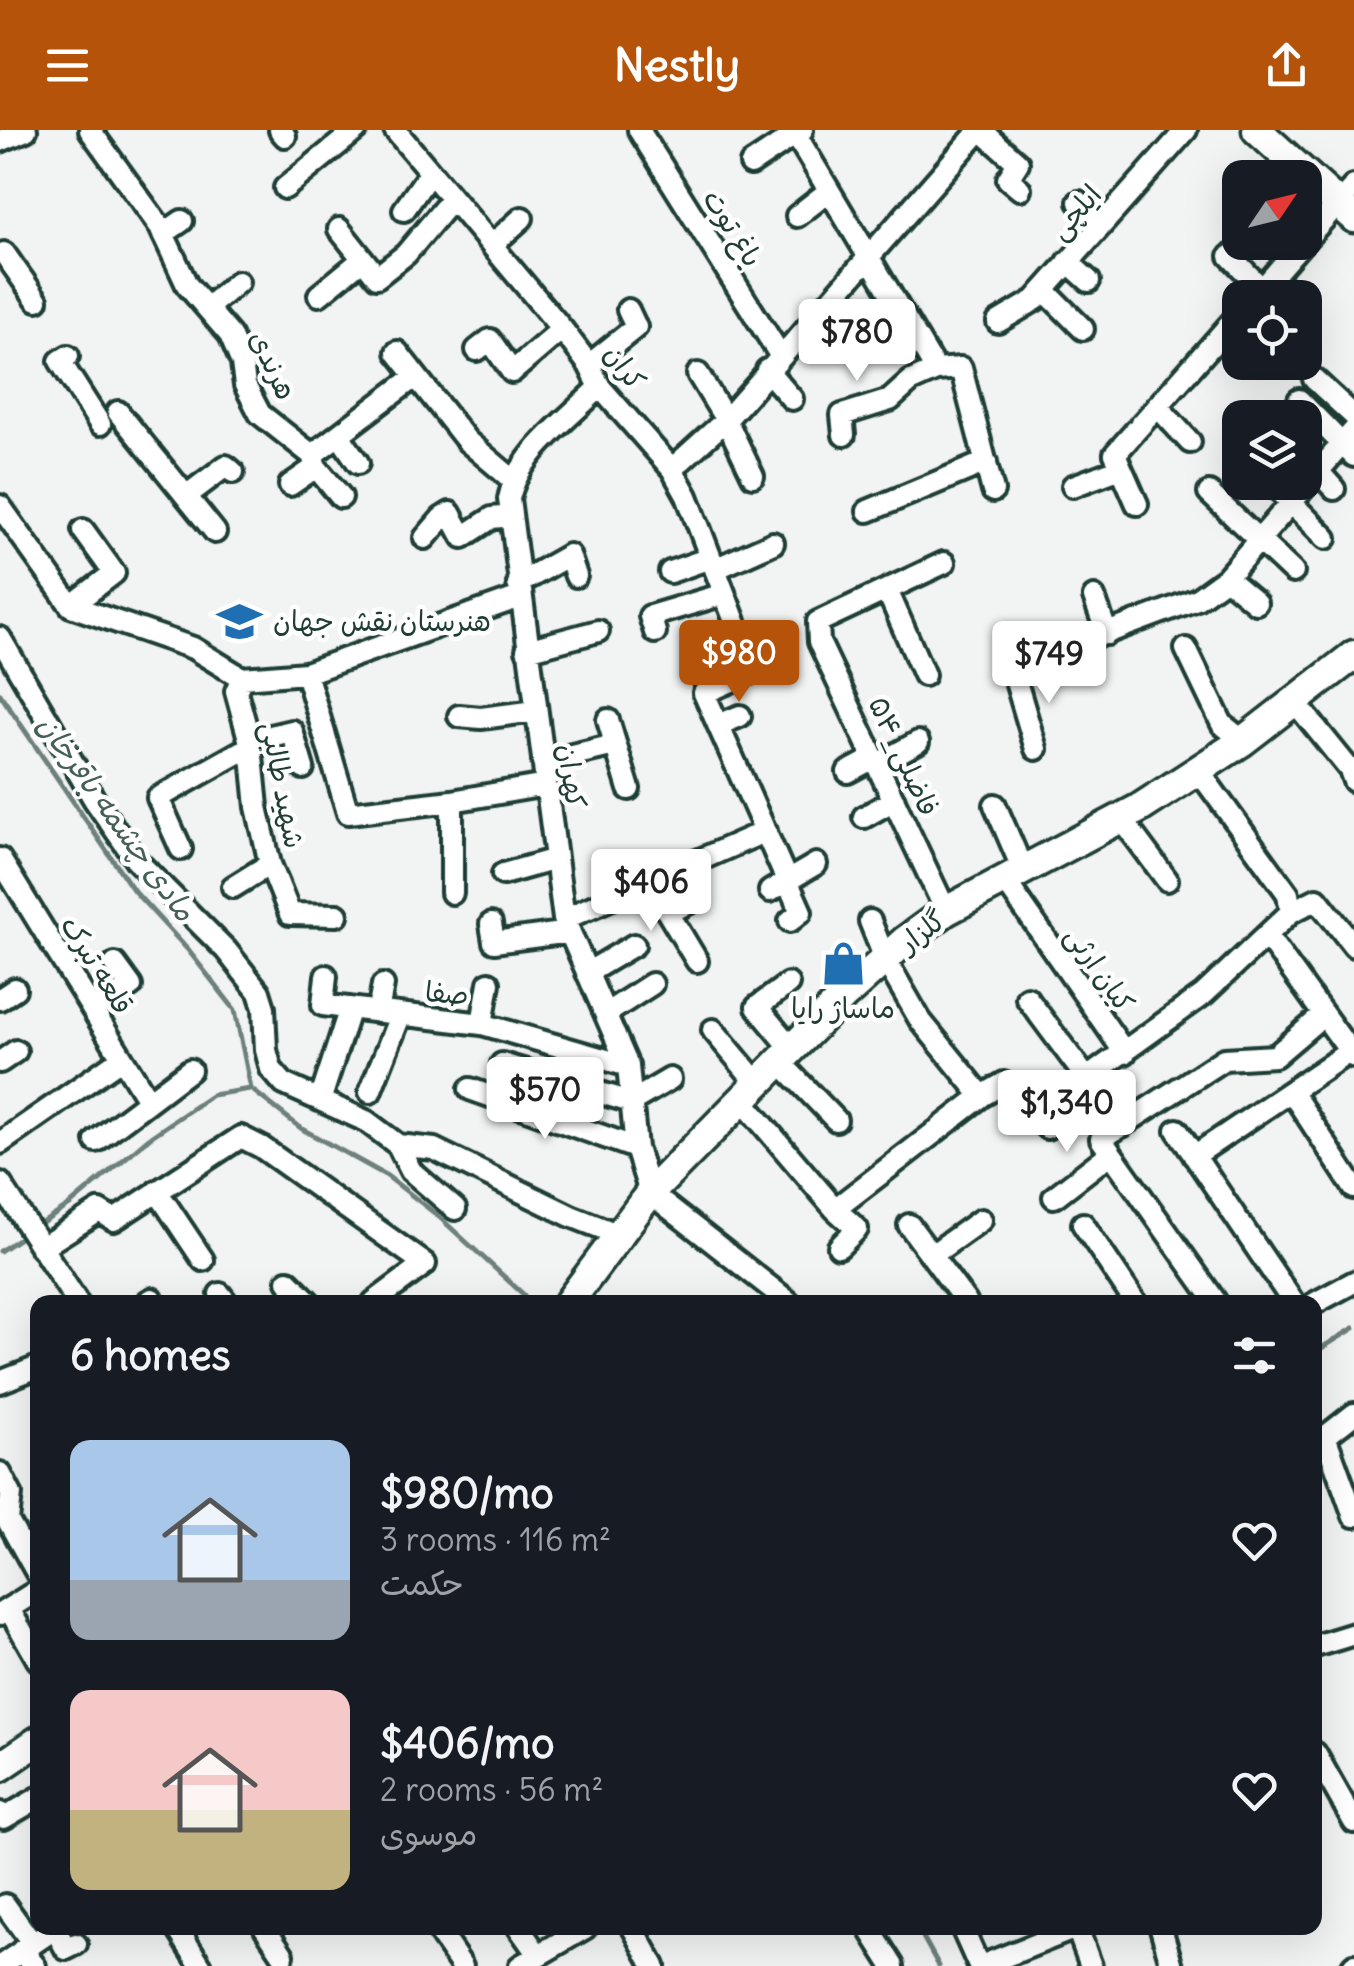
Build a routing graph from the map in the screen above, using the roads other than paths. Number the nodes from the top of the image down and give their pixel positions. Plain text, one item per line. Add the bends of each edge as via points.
1 (26, 130) edge
2 (90, 130) edge
3 (356, 130) edge
4 (395, 130) edge
5 (639, 130) edge
6 (980, 130) edge
7 (1186, 130) edge
8 (1257, 130) edge
9 (1271, 130) edge
10 (797, 132) edge
11 (0, 142) edge
12 (751, 164) dead end
13 (429, 174) junction
14 (285, 188) dead end
15 (1020, 189) dead end
16 (829, 191) junction
17 (452, 199) junction
18 (1349, 201) edge
19 (1079, 202) dead end
20 (404, 210) dead end
21 (797, 216) dead end
22 (522, 218) dead end
23 (182, 221) dead end
24 (1103, 223) junction
25 (1322, 225) edge
26 (339, 228) dead end
27 (164, 234) junction
28 (492, 245) junction
29 (4, 253) dead end
30 (868, 255) junction
31 (363, 260) junction
32 (1233, 260) edge
33 (1287, 260) edge
34 (1068, 262) junction
35 (19, 273) junction
36 (1248, 280) edge
37 (1270, 280) edge
38 (1088, 281) dead end
39 (238, 282) dead end
40 (0, 287) edge
41 (1044, 290) junction
42 (320, 296) dead end
43 (37, 300) dead end
44 (207, 308) junction
45 (628, 310) dead end
46 (998, 322) dead end
47 (562, 329) junction
48 (1083, 329) dead end
49 (1222, 334) edge
50 (1220, 336) junction
51 (1222, 339) edge
52 (477, 350) dead end
53 (397, 352) dead end
54 (68, 356) dead end
55 (774, 362) junction
56 (589, 365) junction
57 (936, 370) junction
58 (698, 374) dead end
59 (416, 376) junction
60 (1315, 380) edge
61 (600, 386) junction
62 (792, 399) dead end
63 (1157, 406) junction
64 (118, 412) dead end
65 (1354, 416) edge
66 (1322, 419) edge
67 (726, 420) junction
68 (100, 424) dead end
69 (339, 435) junction
70 (844, 435) dead end
71 (1190, 442) dead end
72 (1350, 443) edge
73 (314, 461) junction
74 (358, 462) dead end
75 (986, 462) junction
76 (1121, 468) junction
77 (672, 469) junction
78 (1322, 470) edge
79 (233, 472) dead end
80 (1322, 474) edge
81 (753, 476) dead end
82 (513, 480) junction
83 (290, 485) dead end
84 (1073, 486) dead end
85 (1334, 488) dead end
86 (993, 491) dead end
87 (1210, 493) dead end
88 (186, 496) junction
89 (341, 497) dead end
90 (1292, 502) joint
91 (1137, 504) dead end
92 (0, 506) edge
93 (868, 512) dead end
94 (511, 516) junction
95 (82, 530) dead end
96 (214, 532) dead end
97 (425, 538) dead end
98 (1326, 538) dead end
99 (1258, 540) junction
100 (772, 543) dead end
101 (944, 562) dead end
102 (712, 563) junction
103 (670, 572) dead end
104 (1294, 572) dead end
105 (576, 576) dead end
106 (1226, 578) junction
107 (519, 590) junction
108 (887, 590) junction
109 (724, 594) junction
110 (1094, 597) dead end
111 (1256, 603) dead end
112 (70, 606) junction
113 (598, 631) dead end
114 (655, 632) dead end
115 (1107, 634) junction
116 (0, 638) edge
117 (1186, 648) dead end
118 (527, 650) junction
119 (1354, 654) edge
120 (306, 673) junction
121 (924, 675) dead end
122 (242, 678) junction
123 (1296, 702) junction
124 (536, 711) junction
125 (459, 716) dead end
126 (740, 716) dead end
127 (608, 720) dead end
128 (718, 725) junction
129 (1243, 741) junction
130 (918, 742) dead end
131 (250, 744) junction
132 (616, 745) junction
133 (1036, 749) dead end
134 (876, 761) junction
135 (543, 762) junction
136 (303, 768) dead end
137 (1198, 770) junction
138 (848, 772) dead end
139 (1353, 773) edge
140 (546, 785) junction
141 (629, 789) dead end
142 (894, 800) junction
143 (452, 801) junction
144 (995, 806) dead end
145 (864, 818) dead end
146 (1121, 818) junction
147 (766, 831) junction
148 (182, 849) dead end
149 (0, 859) edge
150 (556, 859) junction
151 (270, 864) junction
152 (816, 864) dead end
153 (503, 874) dead end
154 (1014, 874) junction
155 (1167, 880) dead end
156 (650, 881) junction
157 (779, 886) junction
158 (233, 887) dead end
159 (452, 892) dead end
160 (690, 902) dead end
161 (946, 911) junction
162 (1291, 912) junction
163 (668, 913) junction
164 (337, 915) dead end
165 (790, 922) dead end
166 (870, 922) dead end
167 (491, 924) dead end
168 (567, 926) junction
169 (1267, 936) junction
170 (634, 946) dead end
171 (1354, 946) edge
172 (884, 959) junction
173 (697, 961) dead end
174 (115, 964) dead end
175 (587, 973) junction
176 (326, 976) dead end
177 (489, 983) dead end
178 (652, 984) dead end
179 (788, 984) dead end
180 (383, 985) dead end
181 (1027, 998) dead end
182 (350, 1008) junction
183 (92, 1010) junction
184 (378, 1012) junction
185 (607, 1013) junction
186 (400, 1016) junction
187 (1322, 1016) junction
188 (482, 1024) junction
189 (712, 1030) dead end
190 (1125, 1053) junction
191 (1352, 1054) edge
192 (786, 1055) junction
193 (122, 1058) junction
194 (502, 1064) dead end
195 (628, 1066) junction
196 (190, 1070) dead end
197 (670, 1078) dead end
198 (1087, 1078) junction
199 (470, 1089) dead end
200 (1291, 1091) junction
201 (370, 1092) dead end
202 (750, 1092) junction
203 (982, 1096) junction
204 (322, 1098) junction
205 (148, 1100) junction
206 (631, 1102) junction
207 (836, 1120) dead end
208 (1122, 1126) junction
209 (1047, 1128) dead end
210 (1177, 1130) dead end
211 (96, 1141) dead end
212 (0, 1144) edge
213 (398, 1145) junction
214 (1106, 1146) junction
215 (636, 1148) junction
216 (1194, 1156) junction
217 (1354, 1188) edge
218 (157, 1191) junction
219 (5, 1194) edge
220 (650, 1194) junction
221 (1054, 1197) dead end
222 (456, 1208) dead end
223 (836, 1209) junction
224 (980, 1220) dead end
225 (1083, 1224) dead end
226 (909, 1225) dead end
227 (617, 1234) junction
228 (839, 1247) dead end
229 (41, 1248) junction
230 (932, 1255) junction
231 (203, 1260) dead end
232 (288, 1281) dead end
233 (1354, 1282) edge
234 (72, 1295) edge
235 (301, 1295) edge
236 (383, 1295) edge
237 (573, 1295) edge
238 (780, 1295) edge
239 (961, 1295) edge
240 (1130, 1295) edge
241 (1211, 1295) edge
242 (1288, 1295) edge
243 (1322, 1298) edge
244 (30, 1370) edge
245 (0, 1382) edge
246 (1354, 1414) edge
247 (1322, 1438) edge
248 (1322, 1444) edge
249 (0, 1473) edge
250 (1354, 1516) edge
251 (4, 1521) edge
252 (30, 1561) edge
253 (30, 1578) edge
254 (4, 1611) edge
255 (1354, 1634) edge
256 (1322, 1644) edge
257 (30, 1648) edge
258 (30, 1746) edge
259 (1322, 1765) edge
260 (0, 1767) edge
261 (30, 1803) edge
262 (0, 1813) edge
263 (1354, 1822) edge
264 (5, 1905) dead end
265 (48, 1935) edge
266 (59, 1935) edge
267 (181, 1935) edge
268 (270, 1935) edge
269 (441, 1935) edge
270 (521, 1935) edge
271 (573, 1935) edge
272 (637, 1935) edge
273 (873, 1935) edge
274 (965, 1935) edge
275 (1044, 1935) edge
276 (1079, 1935) edge
277 (1163, 1935) edge
278 (76, 1944) dead end
279 (30, 1954) edge
280 (283, 1955) dead end
281 (530, 1962) edge
282 (196, 1964) edge
283 (0, 1966) edge
284 (462, 1966) edge
285 (654, 1966) edge
286 (893, 1966) edge
287 (980, 1966) edge
288 (1091, 1966) edge
289 (1172, 1966) edge

1 - 11 street
2 - 27 street, هرندی
3 - 14 street
4 - 13 street, کران
5 - 55 street, باغ توت
6 - 15 street via 1018,164 1008,179
6 - 30 street
7 - 24 street, ایلچی via 1129,209
8 - 18 main road
9 - 18 main road
10 - 12 street
10 - 16 street
13 - 17 street, کران
13 - 20 street
16 - 21 street
16 - 30 street
17 - 28 street, کران
17 - 31 street via 377,277
18 - 25 street
19 - 24 street
22 - 28 street
23 - 27 street
24 - 34 street, ایلچی
26 - 31 street
27 - 44 street, هرندی via 187,285
28 - 47 street, کران
29 - 35 street
30 - 55 street
30 - 57 street
31 - 42 street
32 - 36 street
33 - 37 street
34 - 38 street
34 - 41 street, ایلچی
35 - 40 street
35 - 43 street
39 - 44 street
41 - 46 street, ایلچی
41 - 48 street
44 - 73 street, هرندی via 230,335 260,414
45 - 56 street via 636,327
47 - 52 street via 512,372 490,340
47 - 56 street, کران
49 - 50 street
50 - 51 street
50 - 63 street
53 - 59 street
54 - 68 street via 60,361
55 - 62 street, باغ توت
55 - 67 street
56 - 61 street, کران
57 - 70 street via 890,400 842,415
57 - 75 street via 961,368
58 - 67 street
59 - 69 street
59 - 82 street via 468,442
60 - 65 street
61 - 77 street, کران
61 - 82 street
63 - 71 street
63 - 76 street via 1115,454
64 - 88 street
66 - 72 street
67 - 77 street
67 - 81 street
69 - 73 street
69 - 74 street
72 - 78 street
73 - 83 street
73 - 89 street, هرندی
75 - 86 street
75 - 93 street
76 - 84 street
76 - 91 street
77 - 102 street, کران
79 - 88 street via 226,466
80 - 85 street
82 - 94 street, کهران
87 - 99 street
88 - 96 street
90 - 98 street
90 - 99 street
92 - 112 street
94 - 97 street via 492,518 462,537 450,513
94 - 107 street, کهران
95 - 112 street via 114,573
99 - 104 street
99 - 106 street
100 - 102 street
101 - 108 street
102 - 103 street
102 - 109 street, کران
105 - 107 street via 569,555
106 - 111 street
106 - 115 street via 1197,598
107 - 118 street, کهران
107 - 120 street
108 - 121 street
108 - 134 street, ۵۴_فاضلی via 818,622 819,642
109 - 114 street via 650,616
109 - 128 street, کران via 754,671 704,693
110 - 115 street
112 - 122 street via 194,648
113 - 118 street
115 - 133 street via 1015,678
116 - 204 street via 94,800 137,860 258,992 271,1069 284,1084
117 - 129 street via 1222,724
118 - 124 street, کهران
119 - 123 main road, گلزار
120 - 122 street
120 - 143 street via 348,813
122 - 131 street, شهید طالبی via 236,691
123 - 129 main road, گلزار
123 - 139 street
124 - 125 street via 482,729
124 - 135 street, کهران
126 - 128 street
127 - 132 street
128 - 147 street
129 - 137 main road, گلزار
130 - 134 street
131 - 136 street via 292,731
131 - 148 street via 158,798
131 - 151 street, شهید طالبی
132 - 135 street
132 - 141 street
134 - 138 street
134 - 142 street, ۵۴_فاضلی
135 - 140 street, کهران
137 - 146 main road, گلزار
137 - 162 street via 1288,894
140 - 143 street
140 - 150 street, کهران
142 - 145 street
142 - 161 street, ۵۴_فاضلی
143 - 159 street
144 - 154 street, کیان ارثی
146 - 154 main road, گلزار
146 - 155 street
147 - 156 street
147 - 157 street
149 - 183 street, قلعه تبرک
150 - 153 street
150 - 168 street, کهران
151 - 158 street
151 - 164 street, شهید طالبی via 290,914
152 - 157 street
154 - 161 main road, گلزار
154 - 190 street, کیان ارثی
156 - 163 street
156 - 168 street
157 - 165 street via 801,912
160 - 163 street
161 - 172 main road, گلزار
162 - 169 street
162 - 171 street via 1317,898
163 - 173 street
166 - 172 street
167 - 168 street via 494,942
168 - 175 street, کهران
169 - 187 street
169 - 190 street
170 - 175 street
172 - 192 main road, گلزار
172 - 203 street via 920,1020
174 - 183 street via 130,986
175 - 185 street, کهران
176 - 182 street via 322,1005
177 - 188 street
178 - 185 street
179 - 192 street via 756,1006
180 - 184 street
181 - 198 street
182 - 184 street, صفا
182 - 204 street
183 - 193 street, قلعه تبرک
184 - 186 street, صفا
185 - 195 street, کهران
186 - 188 street, صفا
186 - 201 street
187 - 191 street
187 - 208 street via 1276,1056 1224,1059
188 - 195 street, صفا
189 - 202 street
190 - 198 street, کیان ارثی
191 - 200 street
192 - 202 main road, گلزار
192 - 207 street
193 - 205 street, قلعه تبرک
193 - 212 street
194 - 206 street
195 - 206 street, کهران
196 - 205 street
197 - 206 street
198 - 208 street
199 - 215 street
200 - 216 street
200 - 217 street
202 - 220 main road, گلزار
202 - 223 street
203 - 209 street via 1004,1082
203 - 223 street
204 - 213 street
205 - 211 street
206 - 215 street, کهران
208 - 214 street
210 - 216 street
213 - 222 street via 410,1171
213 - 227 street via 434,1149
214 - 221 street
214 - 241 street
215 - 220 street, کهران
216 - 242 street
218 - 229 street via 114,1220 100,1211
218 - 231 street
218 - 236 street via 241,1137 424,1264
219 - 229 street
220 - 227 main road, گلزار
220 - 238 street
223 - 228 street via 858,1229
224 - 230 street
225 - 240 street
226 - 230 street
227 - 237 main road, گلزار
229 - 234 street
230 - 239 street
232 - 235 street
233 - 243 street
244 - 245 street
246 - 247 street
248 - 250 street
249 - 251 street via 12,1494
251 - 252 street
253 - 254 street
254 - 257 street
255 - 256 street
258 - 260 main road
259 - 263 street
261 - 262 street via 4,1818
264 - 279 street
265 - 279 street
266 - 278 street via 66,1949
267 - 282 street
268 - 280 street
269 - 284 street
270 - 281 street
271 - 281 street
272 - 285 street
273 - 286 street
274 - 287 street
275 - 287 street
276 - 288 street
277 - 289 street
279 - 283 street

